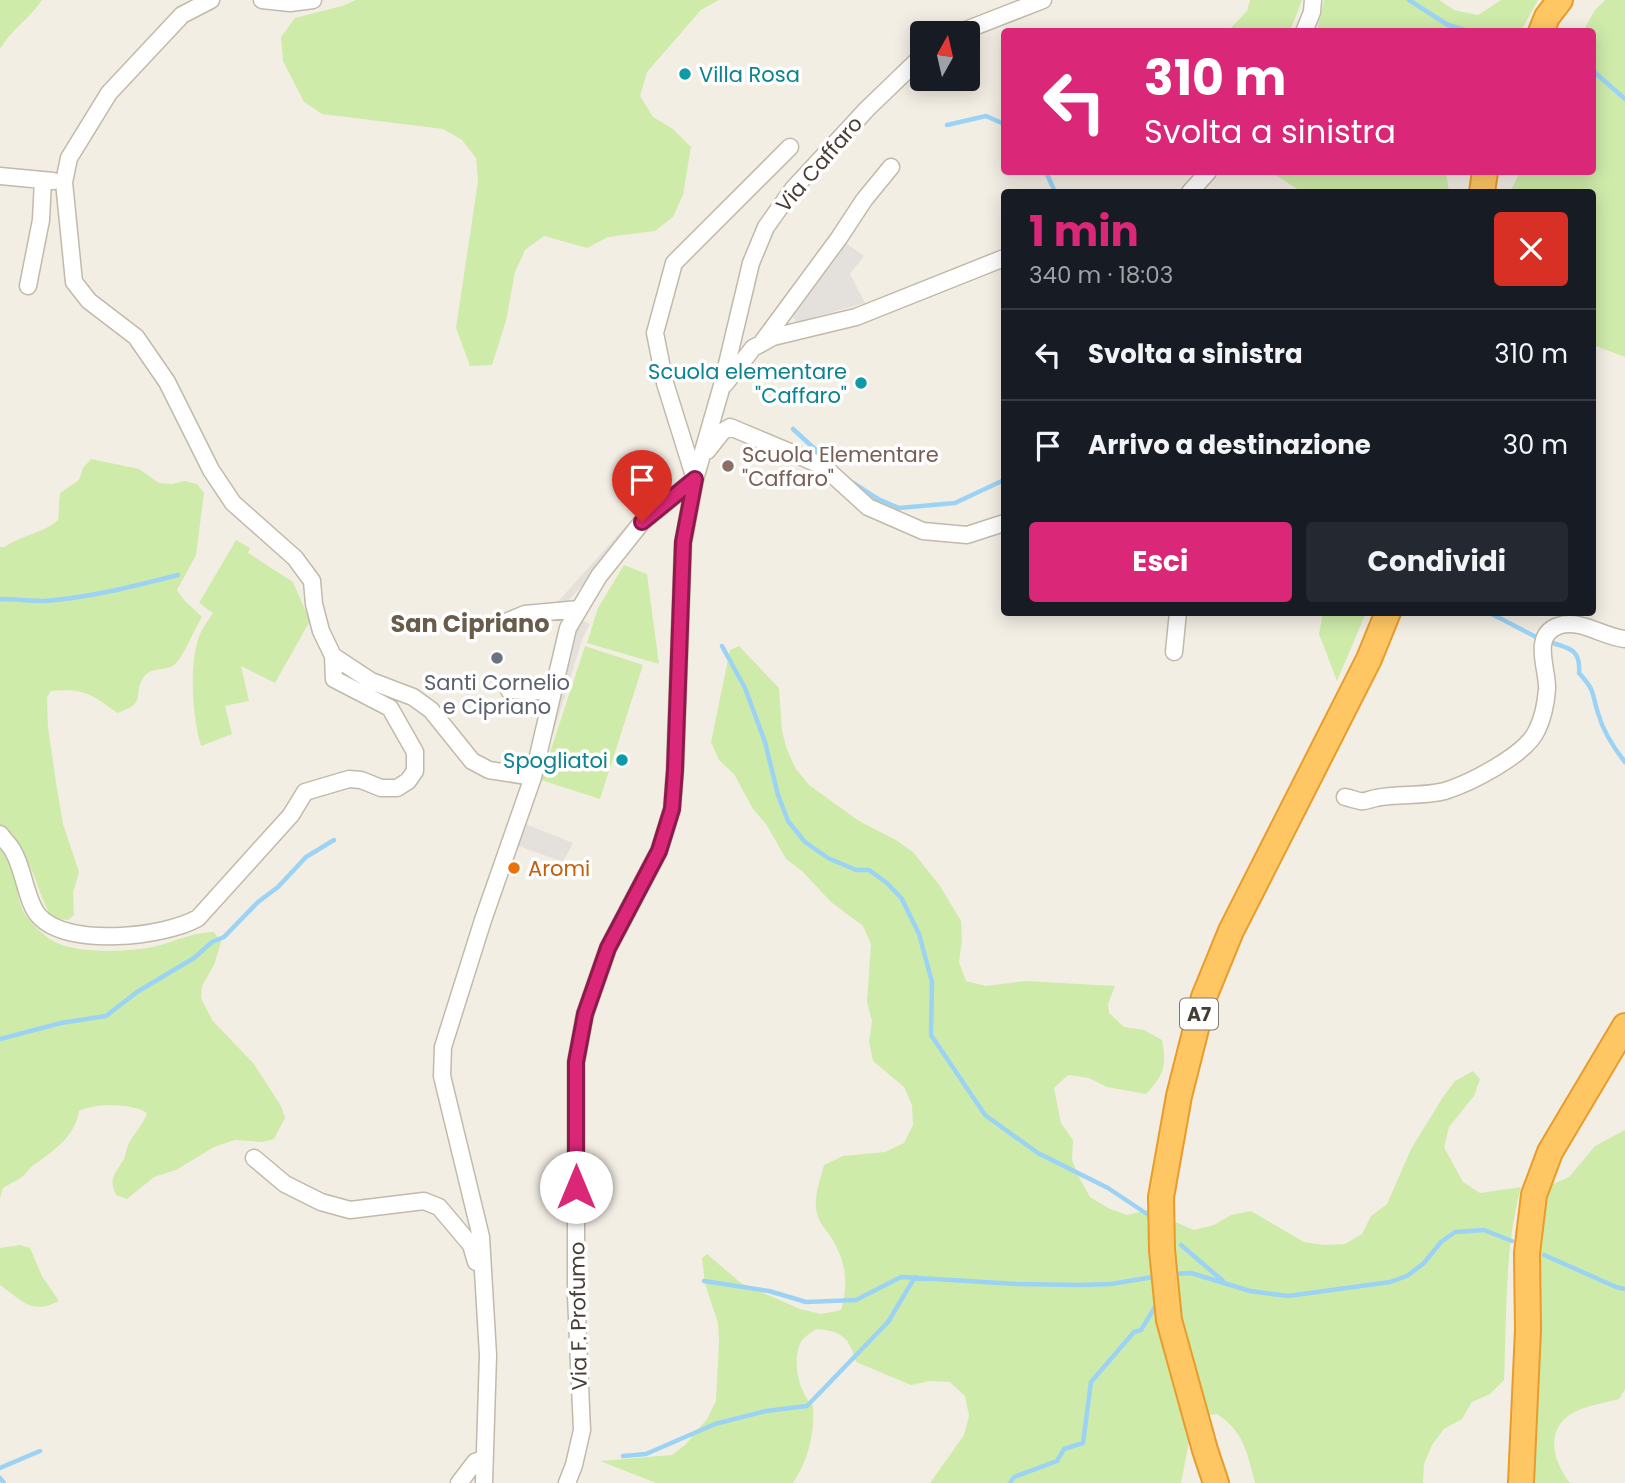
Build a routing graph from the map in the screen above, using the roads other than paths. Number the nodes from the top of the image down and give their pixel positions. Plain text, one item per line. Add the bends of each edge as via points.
1 (211, 0) edge
2 (262, 0) edge
3 (313, 0) edge
4 (1043, 0) edge
5 (1313, 0) edge
6 (1560, 0) edge
7 (980, 24) edge
8 (1306, 28) edge
9 (1543, 28) edge
10 (910, 68) edge
11 (790, 146) dead end
12 (891, 167) dead end
13 (1205, 175) edge
14 (0, 176) edge
15 (43, 180) junction
16 (64, 182) junction
17 (1193, 189) edge
18 (1001, 259) edge
19 (28, 286) dead end
20 (761, 343) junction
21 (721, 389) junction
22 (701, 459) junction
23 (694, 487) junction
24 (1001, 524) edge
25 (300, 593) dead end
26 (314, 604) junction
27 (579, 609) junction
28 (1178, 616) edge
29 (1386, 616) edge
30 (501, 624) dead end
31 (1625, 639) edge
32 (1174, 652) dead end
33 (333, 656) junction
34 (509, 690) dead end
35 (553, 692) junction
36 (533, 777) junction
37 (1345, 797) dead end
38 (0, 834) edge
39 (1625, 1026) edge
40 (254, 1158) dead end
41 (483, 1285) junction
42 (483, 1458) junction
43 (459, 1483) edge
44 (484, 1483) edge
45 (567, 1483) edge
46 (1216, 1483) edge
47 (1521, 1483) edge

1 - 16 street via 182,15 108,93 69,158
2 - 3 street
4 - 7 street
5 - 8 street
6 - 9 highway
10 - 21 street, Via Caffaro via 793,189 766,227 751,262
11 - 23 street via 674,263 655,333
12 - 20 street
13 - 17 street
14 - 15 street
15 - 16 street
15 - 19 street via 41,220
16 - 26 street via 74,282 89,301 136,337 167,382 211,470 233,503 295,558 312,581
18 - 20 street via 856,317 786,332
20 - 21 street
21 - 22 street, Via Caffaro
22 - 23 street, Via Caffaro
22 - 24 street via 730,427 824,466 868,507 923,531 967,535
23 - 27 street via 642,522
23 - 45 street, Via F. Profumo via 683,542 672,809 659,851 608,948 585,1014 576,1062 576,1296 582,1430
25 - 26 street
26 - 33 street
27 - 30 street via 525,614
27 - 35 street via 568,628
28 - 32 street
29 - 46 highway, A7 via 1370,659 1231,931 1204,997 1179,1096 1161,1197 1162,1250 1169,1320
31 - 37 street via 1572,625 1556,627 1545,637 1541,651 1547,690 1538,729 1520,751 1485,772 1445,791 1363,802
33 - 36 street via 371,681 413,697 431,710 472,761 489,770
33 - 38 street via 334,679 390,708 415,752 415,771 397,788 349,779 305,792 291,815 198,918 185,926 152,933 81,936 54,929 37,915 14,852
34 - 35 street
35 - 36 street
36 - 41 street via 483,920 441,1063 481,1237
39 - 47 highway via 1550,1152 1534,1195 1527,1253
40 - 41 street via 285,1184 350,1210 424,1201 439,1206 471,1245
41 - 42 street via 488,1355
42 - 43 street
42 - 44 street

